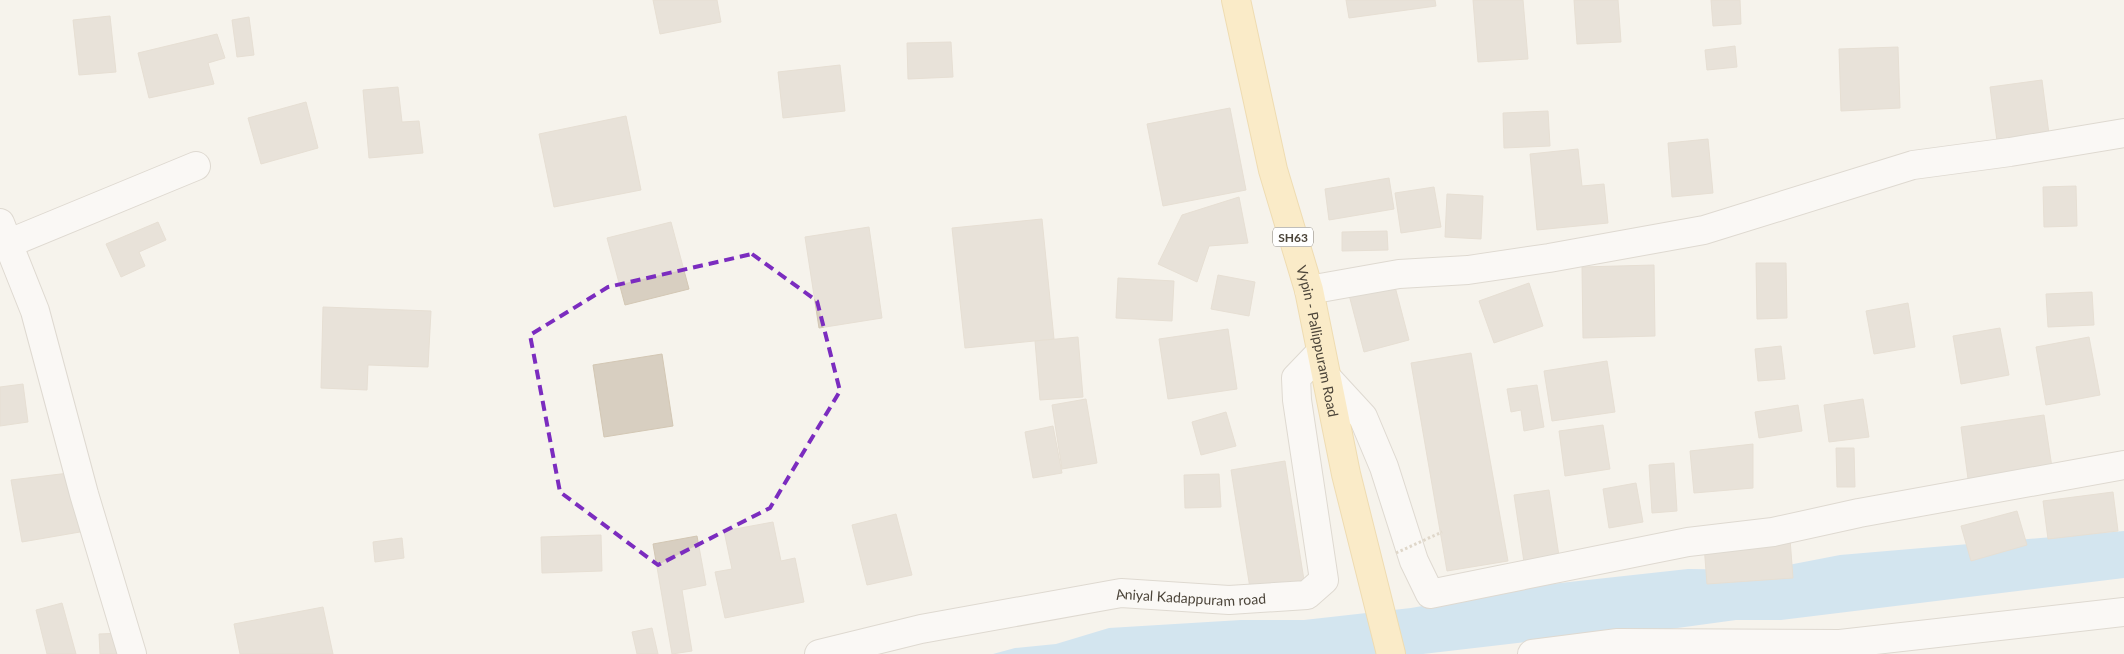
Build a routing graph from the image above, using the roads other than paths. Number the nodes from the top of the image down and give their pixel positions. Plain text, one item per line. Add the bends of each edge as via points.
1 (1236, 0) edge
2 (2124, 133) edge
3 (196, 166) dead end
4 (3, 233) edge
5 (1308, 290) junction
6 (1320, 353) junction
7 (1328, 379) junction
8 (2124, 465) edge
9 (2124, 612) edge
10 (132, 654) edge
11 (819, 654) edge
12 (1391, 654) edge
13 (1532, 654) edge

1 - 5 main road, Vypin - Pallippuram Road / SH63 via 1273,170
2 - 5 street via 1913,165 1704,230 1549,258 1468,270 1399,274
3 - 4 street
4 - 10 street via 35,311 84,494
5 - 6 main road, Vypin - Pallippuram Road / SH63
6 - 7 main road, Vypin - Pallippuram Road / SH63
6 - 11 street, Aniyal Kadappuram road via 1296,378 1324,580 1307,595 1229,600 1121,593 921,629
7 - 8 street via 1363,417 1384,467 1414,560 1430,594 1688,542 1773,532 1859,513
7 - 12 main road, Vypin - Pallippuram Road / SH63 via 1346,474
9 - 13 street via 1840,644 1618,643

